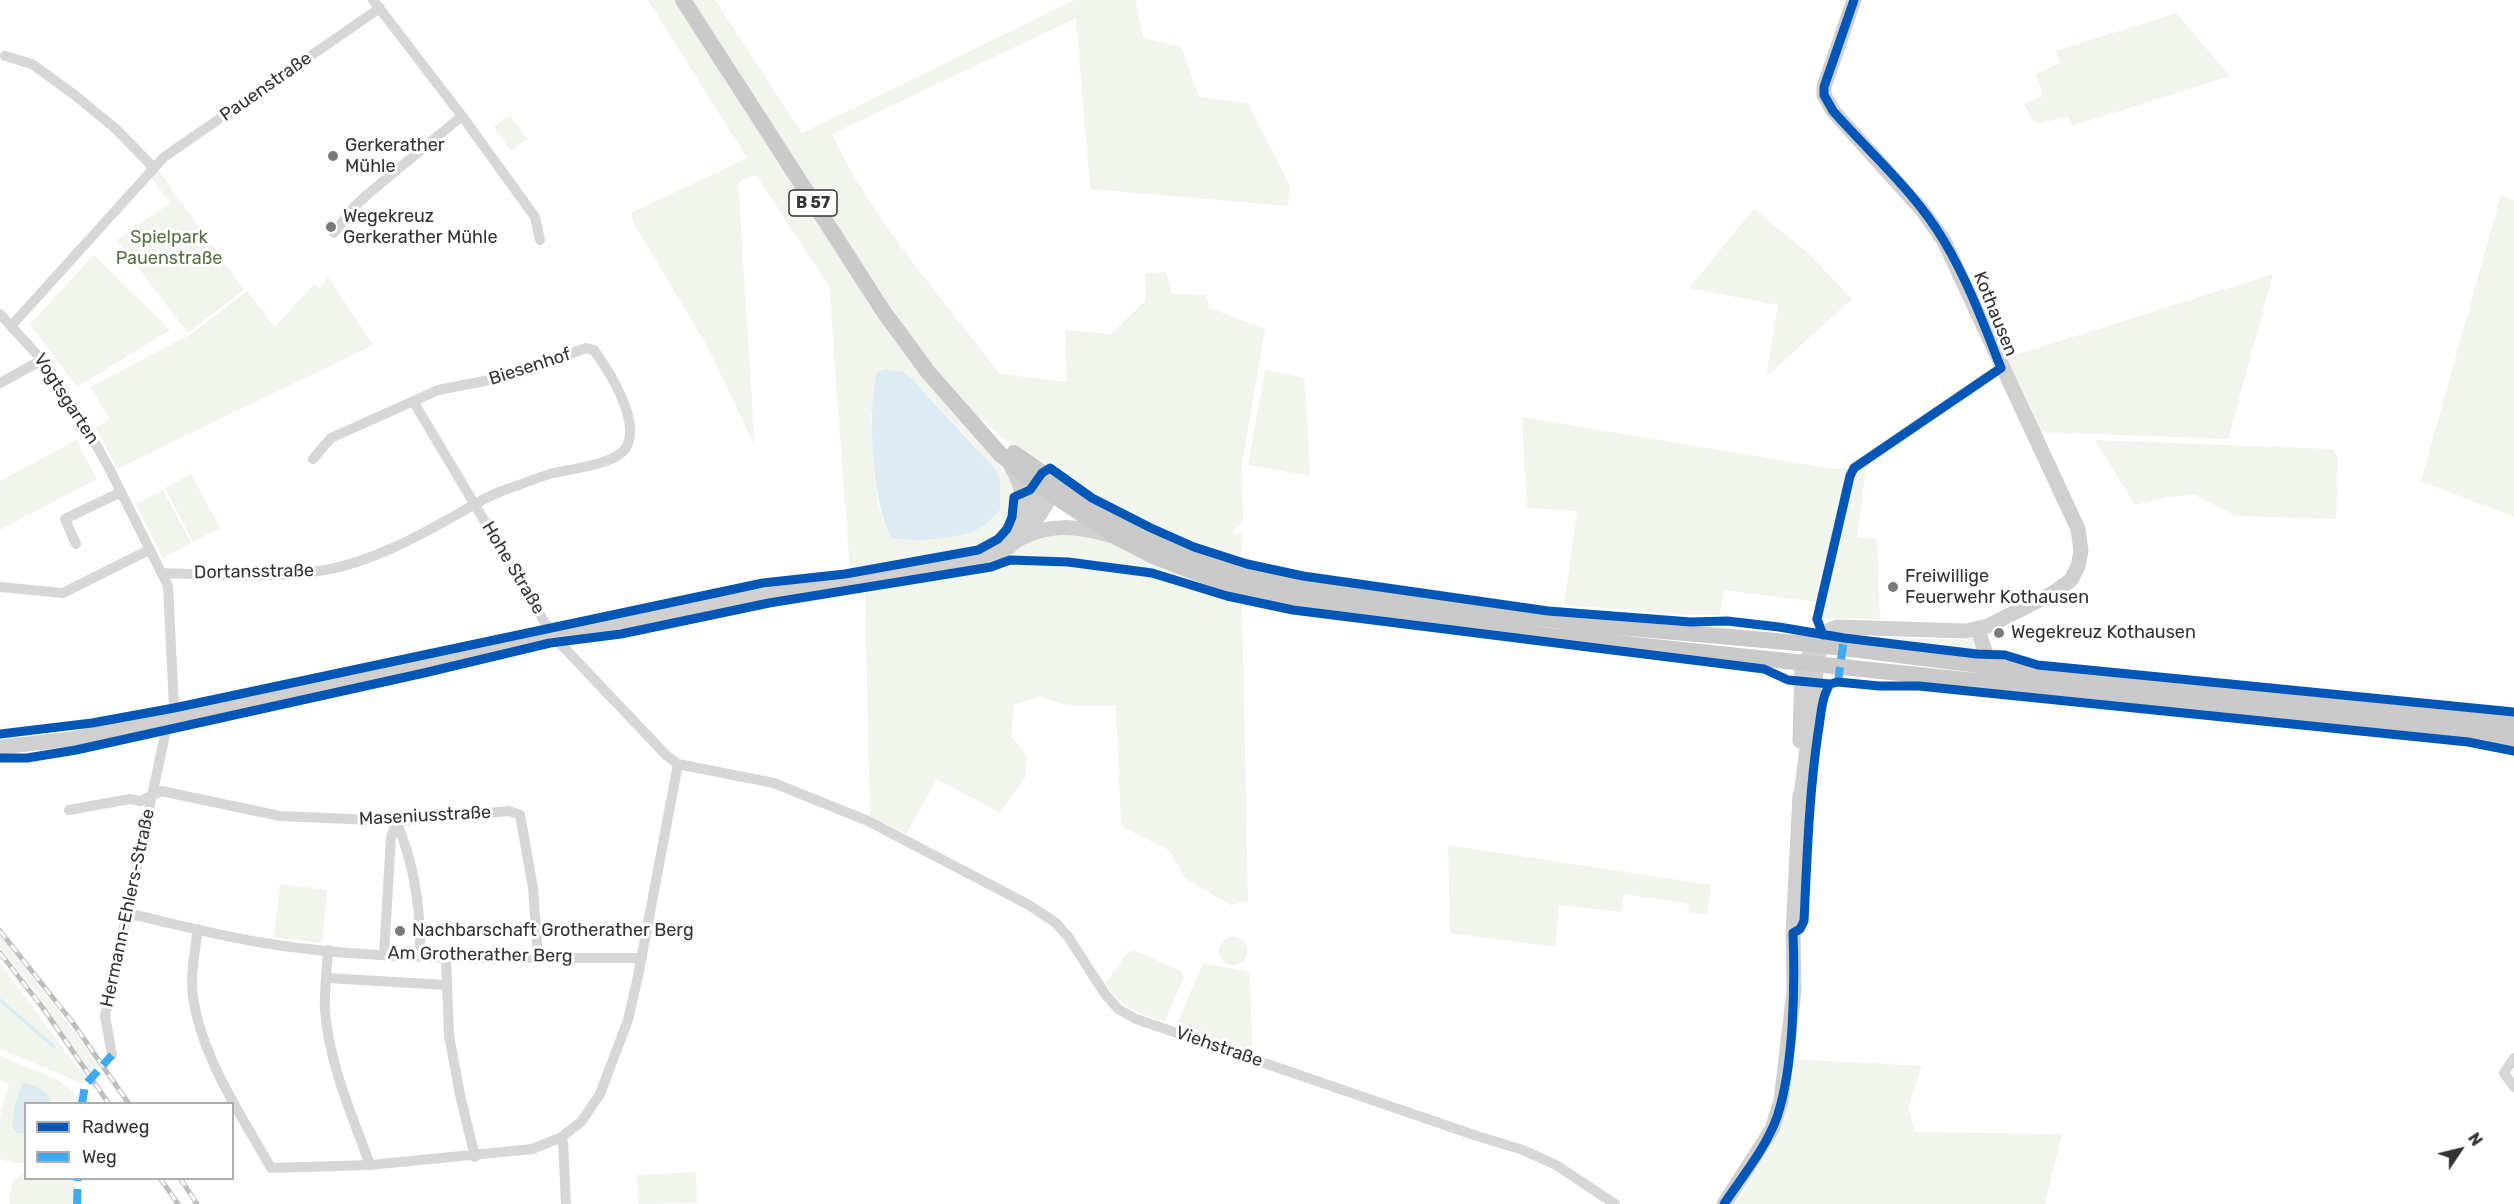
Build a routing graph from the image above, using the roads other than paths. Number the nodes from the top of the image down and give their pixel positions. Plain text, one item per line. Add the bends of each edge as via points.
1 (682, 0) edge
2 (1854, 0) edge
3 (376, 4) edge
4 (5, 56) dead end
5 (462, 116) junction
6 (153, 167) junction
7 (334, 233) dead end
8 (540, 240) dead end
9 (0, 314) edge
10 (12, 325) junction
11 (42, 360) junction
12 (2001, 368) junction
13 (0, 382) edge
14 (413, 400) junction
15 (952, 400) junction
16 (313, 459) dead end
17 (1009, 462) junction
18 (1050, 489) junction
19 (121, 492) junction
20 (475, 504) junction
21 (1022, 515) junction
22 (1118, 538) junction
23 (1014, 542) junction
24 (76, 544) dead end
25 (149, 550) junction
26 (983, 556) junction
27 (162, 573) junction
28 (0, 587) edge
29 (1978, 630) junction
30 (553, 636) junction
31 (1822, 639) junction
32 (1809, 664) junction
33 (1996, 668) junction
34 (170, 718) junction
35 (2514, 723) edge
36 (2514, 738) edge
37 (0, 747) edge
38 (678, 764) junction
39 (152, 796) junction
40 (69, 810) dead end
41 (396, 821) junction
42 (868, 821) joint
43 (126, 913) junction
44 (198, 929) junction
45 (328, 950) junction
46 (384, 954) junction
47 (420, 956) junction
48 (446, 957) junction
49 (538, 957) junction
50 (642, 958) junction
51 (327, 978) junction
52 (446, 985) junction
53 (112, 1055) dead end
54 (2514, 1058) edge
55 (2514, 1087) edge
56 (560, 1138) junction
57 (475, 1157) junction
58 (370, 1166) junction
59 (566, 1204) edge
60 (1615, 1204) edge
61 (1724, 1204) edge

1 - 15 main road, B 57 via 884,312
2 - 12 street, Kothausen via 1824,95 1833,111 1922,210 1944,241
3 - 5 street
3 - 6 street, Pauenstraße
4 - 6 street via 32,64 76,96
5 - 7 street via 368,194
5 - 8 street via 535,217
6 - 10 street, Pauenstraße
9 - 10 street, Vogtsgarten
10 - 11 street, Vogtsgarten
11 - 13 street
11 - 19 street, Vogtsgarten via 60,384
12 - 29 street, Kothausen via 2078,530 2081,551 2071,580
12 - 31 street, Kothausen via 1854,468 1817,619
14 - 16 street via 331,438
14 - 20 street, Hohe Straße
14 - 20 street, Biesenhof via 438,390 515,375 586,348 594,350 608,369 630,421 631,435 624,451 591,465 495,493
15 - 17 main road, B 57
15 - 18 main road, B 57
17 - 18 main road, B 57
17 - 21 street via 1021,483
18 - 21 street
18 - 22 main road, B 57
18 - 23 street via 1038,515
18 - 31 main road, B 57 via 1164,544 1227,568 1303,587 1585,624
19 - 24 street via 65,519
19 - 25 street, Vogtsgarten
20 - 27 street, Dortansstraße via 418,536 328,570 255,576
20 - 30 street, Hohe Straße
21 - 26 street via 1010,536
22 - 23 street via 1076,527 1055,527
22 - 32 main road, B 57 via 1221,582 1273,596 1550,636
23 - 26 street via 998,554
25 - 27 street, Vogtsgarten
25 - 28 street via 63,593
26 - 30 street
27 - 34 street, Vogtsgarten via 168,586 174,708
29 - 31 street, Kothausen via 1837,627
29 - 33 street via 1986,654
30 - 34 street
30 - 38 street, Hohe Straße
31 - 32 street
31 - 33 main road, B 57
32 - 36 main road, B 57
32 - 61 street via 1793,933 1794,991 1781,1101 1772,1129
33 - 35 main road, B 57
34 - 37 street via 72,739
34 - 39 street, Hermann-Ehlers-Straße
38 - 42 street, Hohe Straße via 774,783
38 - 50 street
39 - 40 street, Hermann-Ehlers-Straße via 141,801 130,799
39 - 41 street, Maseniusstraße via 161,791 280,816
39 - 43 street, Hermann-Ehlers-Straße
41 - 46 street via 386,897
41 - 47 street via 415,888
41 - 49 street, Maseniusstraße via 509,811 520,815 533,888
42 - 60 street, Viehstraße via 1029,904 1056,923 1070,938 1105,994 1118,1009 1136,1019 1523,1150 1556,1165
43 - 44 street, Am Grotherather Berg
43 - 53 street, Hermann-Ehlers-Straße via 105,1016
44 - 45 street, Am Grotherather Berg via 264,943
44 - 58 street via 193,998 206,1041 223,1082 271,1168
45 - 46 street, Am Grotherather Berg
45 - 51 street
46 - 47 street, Am Grotherather Berg
47 - 48 street, Am Grotherather Berg
48 - 49 street, Am Grotherather Berg
48 - 52 street
49 - 50 street, Am Grotherather Berg
50 - 56 street via 628,1020 600,1094 581,1122
51 - 52 street, Am Grotherather Berg
51 - 58 street via 325,1010 340,1084
52 - 57 street via 448,1035
54 - 55 street via 2504,1073
56 - 57 street via 532,1149
56 - 59 street
57 - 58 street

